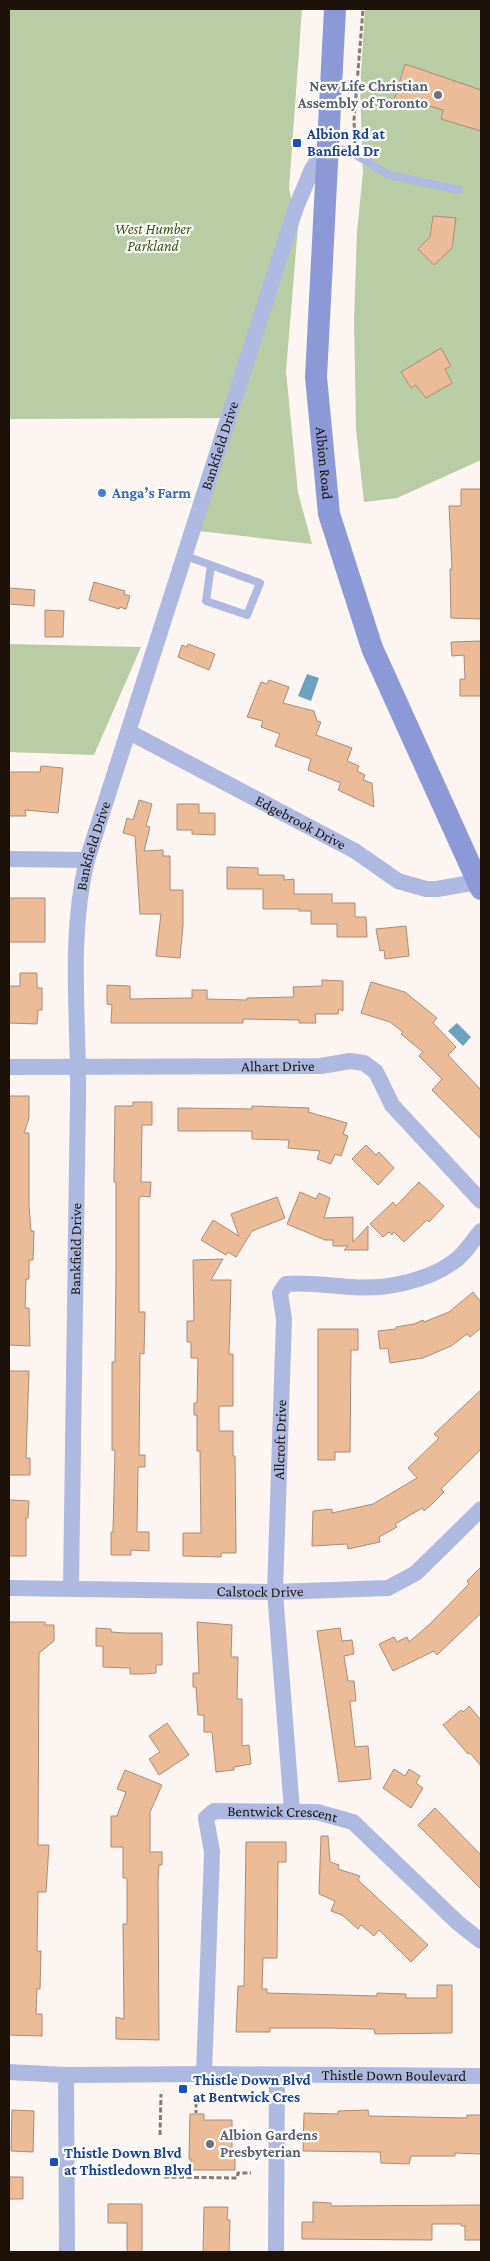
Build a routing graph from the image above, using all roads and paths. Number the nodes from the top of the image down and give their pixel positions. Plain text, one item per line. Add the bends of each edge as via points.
1 (335, 9) edge
2 (363, 9) edge
3 (329, 144) junction
4 (356, 155) junction
5 (459, 190) dead end
6 (186, 556) junction
7 (211, 565) junction
8 (129, 732) junction
9 (9, 859) edge
10 (87, 860) junction
11 (479, 885) edge
12 (9, 1067) edge
13 (78, 1067) junction
14 (481, 1201) edge
15 (481, 1231) edge
16 (481, 1509) edge
17 (9, 1588) edge
18 (71, 1588) junction
19 (276, 1592) junction
20 (292, 1811) junction
21 (481, 1941) edge
22 (9, 2072) edge
23 (204, 2074) junction
24 (66, 2075) junction
25 (277, 2075) junction
26 (481, 2076) edge
27 (161, 2094) dead end
28 (196, 2095) dead end
29 (196, 2112) dead end
30 (160, 2135) dead end
31 (251, 2173) dead end
32 (164, 2177) dead end
33 (67, 2252) edge
34 (276, 2252) edge

1 - 3 main road, Albion Road
2 - 4 path via 354,120
3 - 4 lane
3 - 6 street, Bankfield Drive via 312,169 295,210
3 - 11 main road, Albion Road via 316,377 330,514 372,648
4 - 5 lane via 389,175
6 - 7 lane
6 - 8 street, Bankfield Drive
7 - 7 lane via 260,583 247,615 206,601
8 - 10 street, Bankfield Drive
8 - 11 street, Edgebrook Drive via 355,851 398,881 426,889
9 - 10 street
10 - 13 street, Bankfield Drive via 76,919
12 - 13 street, Alhart Drive
13 - 14 street, Alhart Drive via 364,1063 376,1072 392,1105
13 - 18 street, Bankfield Drive
15 - 19 street, Allcroft Drive via 458,1258 442,1270 402,1282 368,1288 296,1283 282,1288 284,1352
16 - 19 street, Calstock Drive via 416,1573 388,1588
17 - 18 street, Calstock Drive
18 - 19 street, Calstock Drive
19 - 20 street, Allcroft Drive
20 - 21 street, Bentwick Crescent via 331,1814 352,1822
20 - 23 street, Bentwick Crescent via 214,1810 206,1818 212,1852
22 - 24 street, Thistle Down Boulevard
23 - 24 street, Thistle Down Boulevard
23 - 25 street, Thistle Down Boulevard
24 - 33 street
25 - 26 street, Thistle Down Boulevard
25 - 34 street
27 - 30 path
28 - 29 path
31 - 32 path via 238,2173 237,2178

